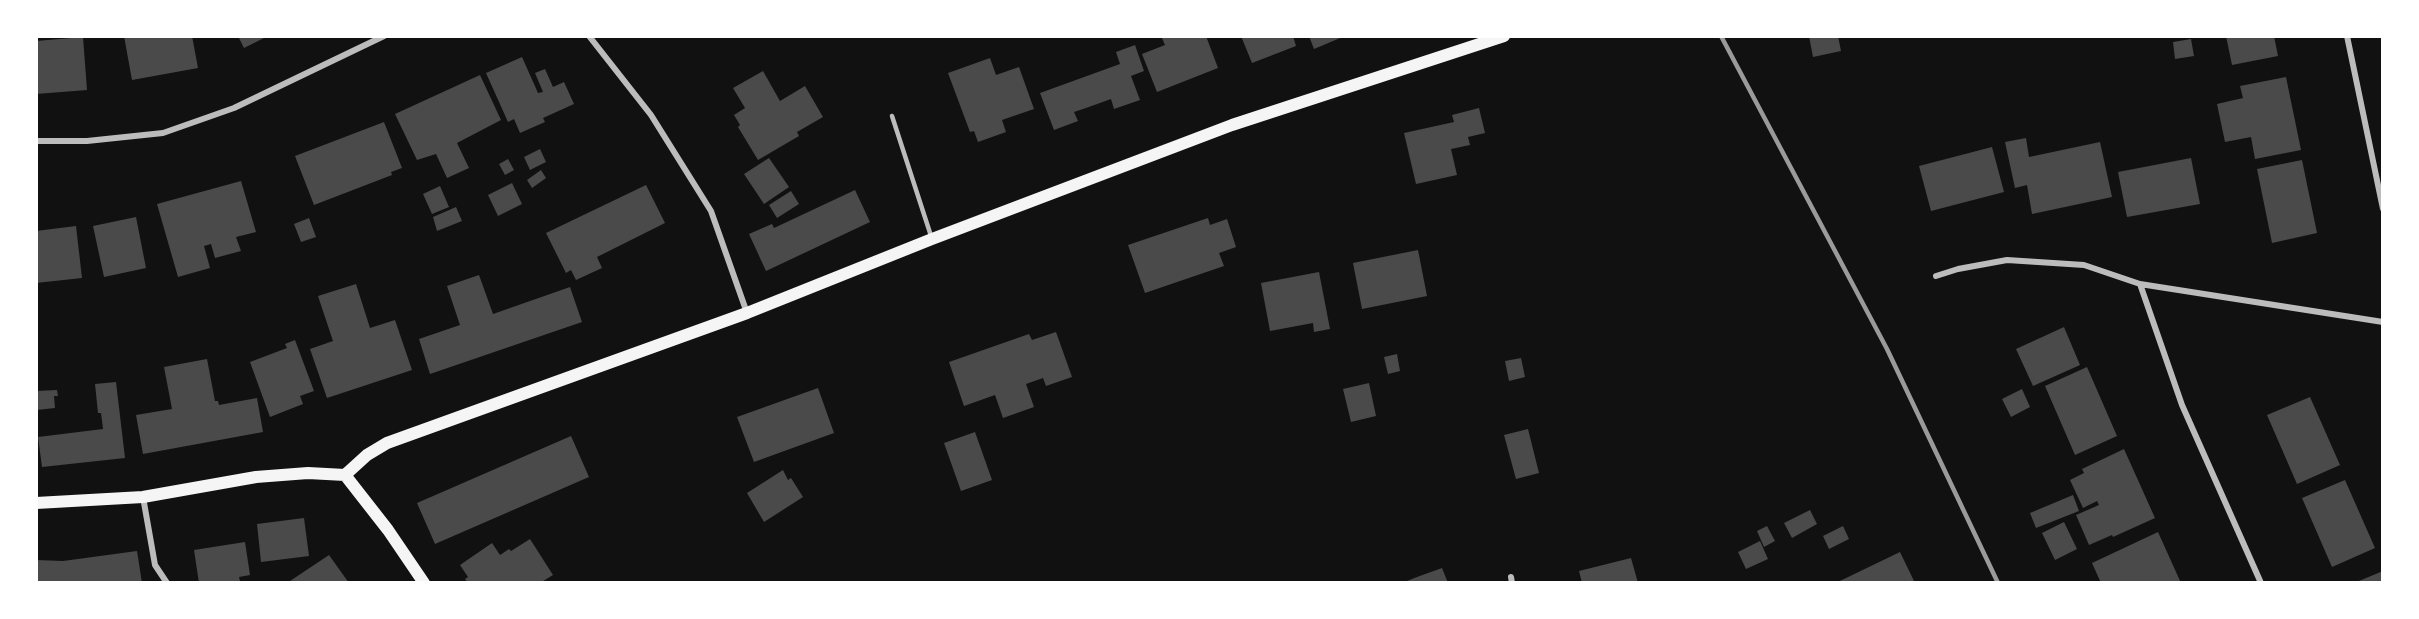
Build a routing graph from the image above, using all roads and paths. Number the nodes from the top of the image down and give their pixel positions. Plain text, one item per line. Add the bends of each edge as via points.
1 (384, 36) edge
2 (589, 36) edge
3 (1504, 36) edge
4 (2347, 36) edge
5 (892, 116) dead end
6 (36, 141) edge
7 (2383, 209) edge
8 (932, 239) junction
9 (1936, 276) dead end
10 (2140, 284) junction
11 (747, 313) junction
12 (2383, 322) edge
13 (345, 475) junction
14 (142, 497) junction
15 (36, 503) edge
16 (166, 583) edge
17 (424, 583) edge
18 (2261, 583) edge

1 - 6 street via 234,108 163,133 87,141
2 - 11 street via 651,115 711,211
3 - 8 main road via 1232,125
4 - 7 street
5 - 8 lane
8 - 11 main road
9 - 10 street via 2007,260 2084,265
10 - 12 street
10 - 18 street via 2182,405
11 - 13 main road via 387,443
13 - 14 main road via 256,477
13 - 17 main road
14 - 15 main road
14 - 16 street via 155,565

